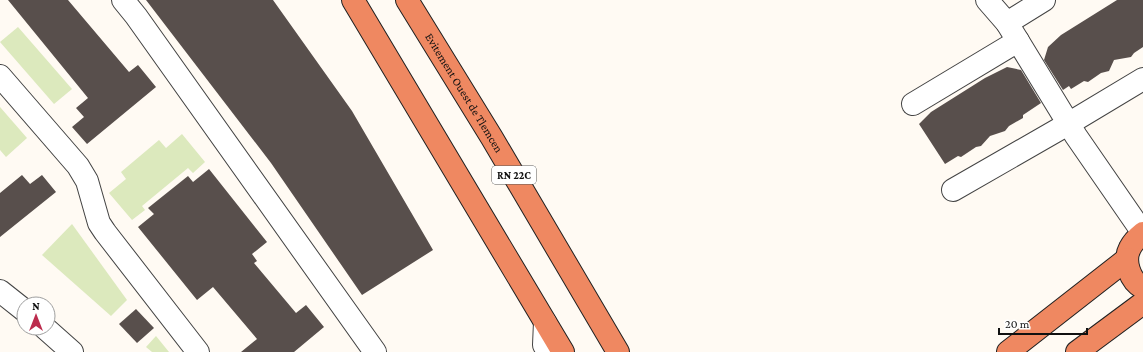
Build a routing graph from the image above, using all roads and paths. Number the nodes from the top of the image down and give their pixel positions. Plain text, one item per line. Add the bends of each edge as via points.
1 (123, 0) edge
2 (353, 0) edge
3 (407, 0) edge
4 (986, 0) edge
5 (1044, 0) edge
6 (1012, 32) junction
7 (0, 76) edge
8 (1143, 79) edge
9 (913, 104) dead end
10 (1068, 124) junction
11 (953, 190) dead end
12 (1143, 233) edge
13 (1127, 259) junction
14 (1143, 288) edge
15 (0, 291) edge
16 (1143, 303) edge
17 (16, 304) edge
18 (545, 322) junction
19 (54, 336) edge
20 (72, 352) edge
21 (198, 352) edge
22 (375, 352) edge
23 (548, 352) edge
24 (563, 352) edge
25 (618, 352) edge
26 (1008, 352) edge
27 (1077, 352) edge

1 - 22 street
2 - 18 highway
3 - 25 highway, Evitement Ouest de Tlemcen / RN 22C
4 - 6 street
5 - 6 street
6 - 9 street
6 - 10 street
7 - 21 street via 78,166 86,181 98,223
8 - 10 street
10 - 11 street
10 - 12 street
12 - 13 highway via 1129,248
13 - 14 highway via 1132,278
13 - 26 highway
15 - 17 street
16 - 27 highway
18 - 23 street via 544,345
18 - 24 highway
19 - 20 street

